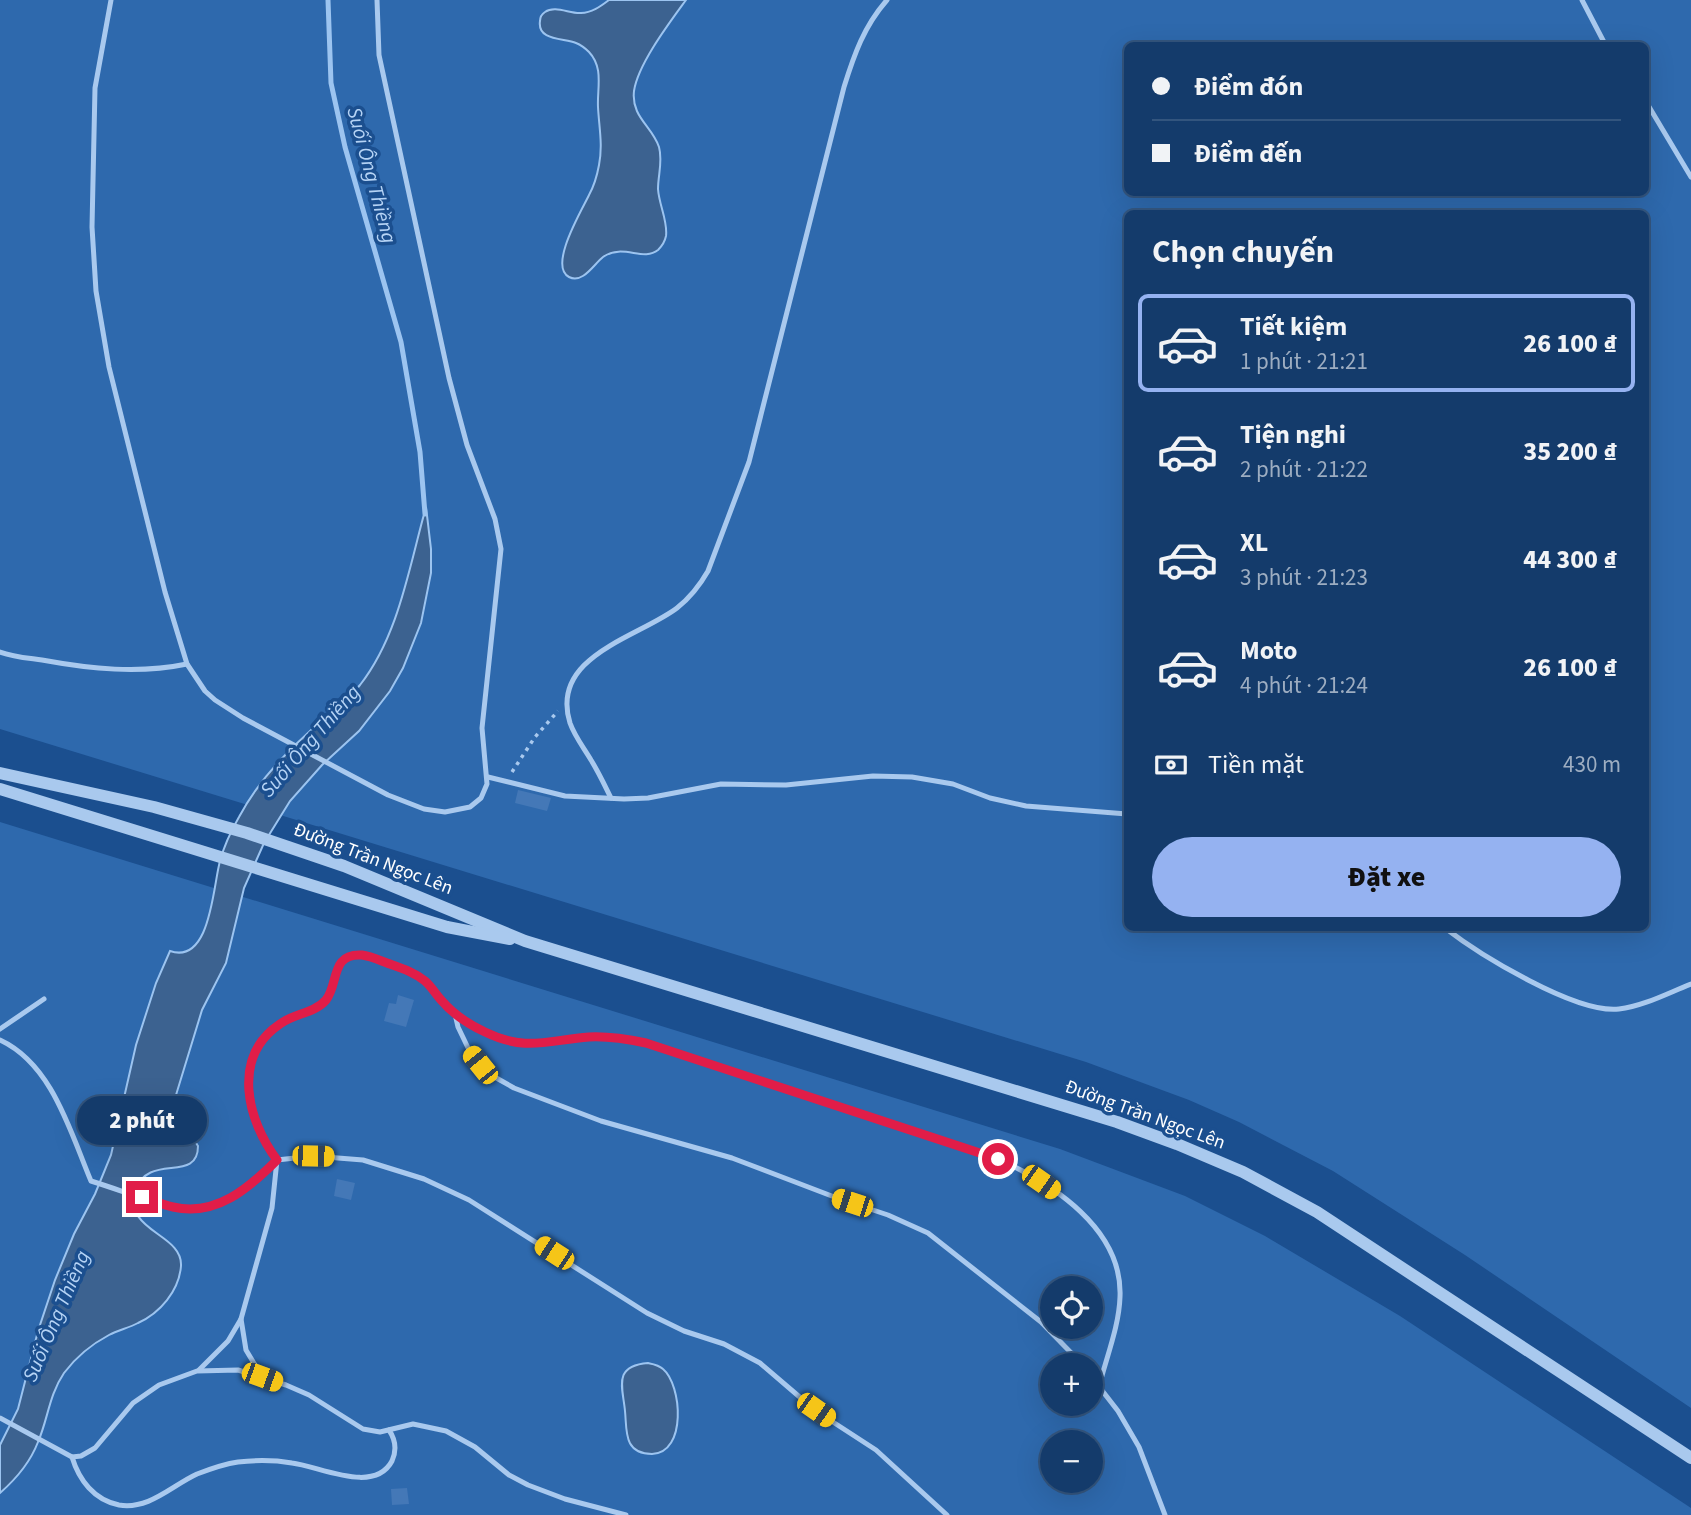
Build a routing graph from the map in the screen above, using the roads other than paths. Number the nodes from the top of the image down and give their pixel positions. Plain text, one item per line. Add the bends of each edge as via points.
1 (111, 0) edge
2 (377, 0) edge
3 (887, 0) edge
4 (1582, 0) edge
5 (1604, 42) edge
6 (1649, 107) edge
7 (1691, 177) edge
8 (0, 652) edge
9 (187, 663) junction
10 (0, 773) edge
11 (488, 777) junction
12 (0, 789) edge
13 (611, 799) junction
14 (1124, 814) edge
15 (1450, 931) edge
16 (525, 940) junction
17 (1691, 984) edge
18 (44, 999) dead end
19 (455, 1013) junction
20 (0, 1029) edge
21 (0, 1041) edge
22 (277, 1160) junction
23 (241, 1319) junction
24 (1071, 1353) edge
25 (197, 1371) junction
26 (1103, 1371) edge
27 (262, 1377) junction
28 (1103, 1393) edge
29 (0, 1418) edge
30 (389, 1430) junction
31 (72, 1457) junction
32 (1691, 1458) edge
33 (597, 1507) junction
34 (603, 1515) edge
35 (626, 1515) edge
36 (947, 1515) edge
37 (1165, 1515) edge

1 - 9 lane via 95,88 92,227 96,291 109,366
2 - 11 lane via 379,55 449,378 499,534 500,563 481,738
3 - 13 lane via 858,44 844,88 749,462 709,571 678,607 609,645 590,659 574,680 567,703 571,725
4 - 5 lane
6 - 7 lane
8 - 9 lane via 129,670
9 - 11 lane via 215,700 286,741 424,809 464,809 476,803
10 - 16 street, Đường Trần Ngọc Lên via 153,807 269,840
11 - 13 lane via 565,796
12 - 16 street, Đường Trần Ngọc Lên via 447,927
13 - 14 lane via 648,798 721,784 804,784 891,776 932,780 1026,806
15 - 17 lane via 1512,970 1591,1007 1619,1009
16 - 32 street, Đường Trần Ngọc Lên via 1117,1122 1221,1162 1349,1231
18 - 20 lane
19 - 22 lane via 424,981 406,970 364,955 342,962 327,999 270,1031 251,1062 248,1085 253,1118
19 - 24 lane via 476,1059 491,1075 514,1088 601,1121 732,1158 928,1233 1041,1322
19 - 26 lane via 483,1031 525,1044 607,1037 646,1043 1020,1169 1080,1212 1103,1238 1115,1261 1119,1308
21 - 22 lane via 24,1054 41,1073 91,1181 174,1207 209,1207 240,1193
22 - 23 lane via 272,1208
22 - 36 lane via 313,1156 363,1160 424,1179 469,1200 646,1313 760,1363 816,1410 884,1457
23 - 25 lane via 219,1352
23 - 27 lane via 246,1350
25 - 27 lane via 224,1369
25 - 31 lane via 147,1392 95,1448
27 - 30 lane via 309,1395 363,1429
28 - 37 lane via 1139,1447
29 - 31 lane
30 - 31 lane via 395,1448 392,1461 373,1475 352,1478 275,1461 236,1463 197,1475 151,1501 129,1506 97,1496 81,1479
30 - 33 lane via 413,1424 446,1431 528,1485
33 - 34 lane
33 - 35 lane

